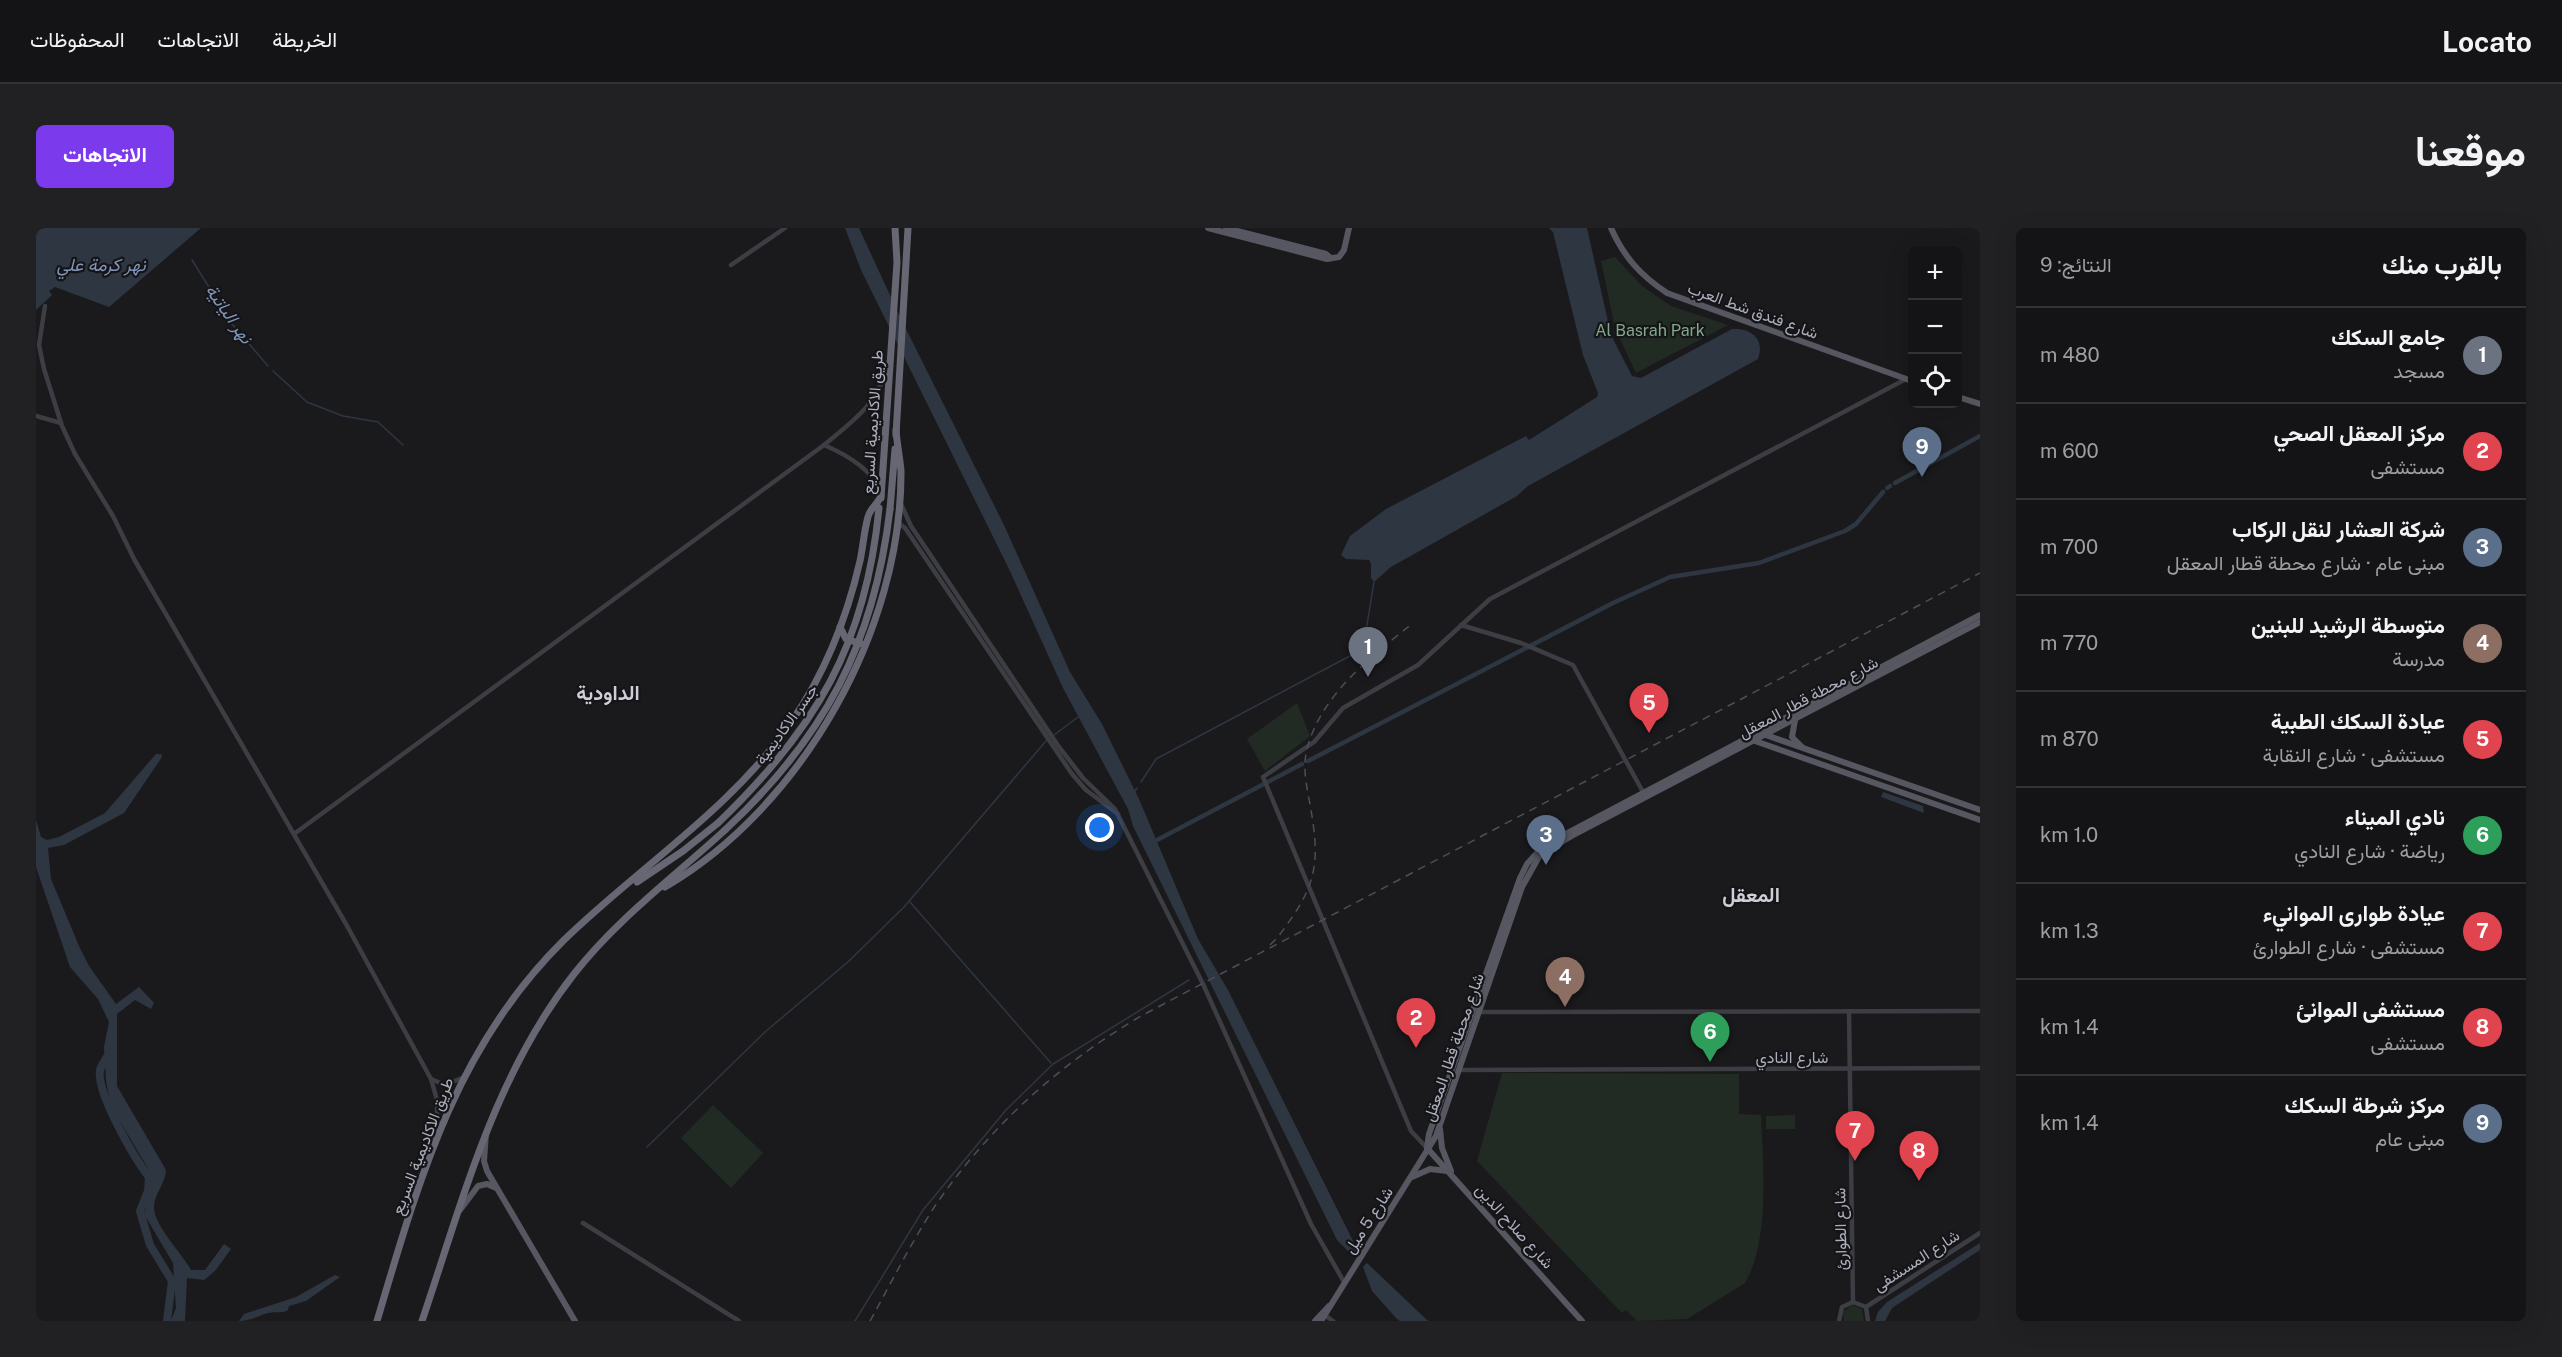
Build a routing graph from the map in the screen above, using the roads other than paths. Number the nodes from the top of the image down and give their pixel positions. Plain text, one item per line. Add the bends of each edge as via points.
1 (785, 228) edge
2 (890, 228) edge
3 (895, 228) edge
4 (908, 228) edge
5 (1208, 228) edge
6 (1226, 228) edge
7 (1349, 228) edge
8 (1611, 228) edge
9 (1335, 257) junction
10 (897, 262) junction
11 (731, 265) dead end
12 (45, 306) dead end
13 (891, 347) junction
14 (1908, 379) edge
15 (1908, 381) edge
16 (1962, 398) edge
17 (1980, 404) edge
18 (36, 416) edge
19 (61, 423) junction
20 (896, 430) junction
21 (825, 445) junction
22 (900, 487) junction
23 (881, 495) junction
24 (879, 508) joint
25 (890, 509) joint
26 (895, 527) junction
27 (1980, 615) edge
28 (1980, 621) edge
29 (1461, 625) junction
30 (840, 627) junction
31 (867, 643) junction
32 (794, 718) junction
33 (1796, 720) junction
34 (819, 733) junction
35 (1764, 734) junction
36 (1753, 738) junction
37 (1764, 744) junction
38 (1807, 751) junction
39 (1839, 760) junction
40 (1835, 769) junction
41 (1891, 778) junction
42 (1887, 787) junction
43 (1643, 792) junction
44 (1940, 796) junction
45 (1937, 805) junction
46 (1980, 810) edge
47 (1118, 814) junction
48 (1980, 820) edge
49 (294, 834) junction
50 (620, 892) junction
51 (643, 902) junction
52 (1849, 1011) junction
53 (1980, 1011) edge
54 (1479, 1012) junction
55 (1980, 1068) edge
56 (1850, 1069) junction
57 (1459, 1070) junction
58 (462, 1078) junction
59 (431, 1079) junction
60 (1441, 1124) junction
61 (486, 1131) junction
62 (437, 1136) junction
63 (1427, 1148) junction
64 (1449, 1172) junction
65 (1412, 1177) junction
66 (1456, 1180) junction
67 (499, 1190) junction
68 (460, 1210) junction
69 (583, 1223) dead end
70 (1980, 1233) edge
71 (1344, 1282) junction
72 (1853, 1302) junction
73 (1866, 1307) junction
74 (1322, 1316) edge
75 (1838, 1319) edge
76 (376, 1321) edge
77 (422, 1321) edge
78 (575, 1321) edge
79 (739, 1321) edge
80 (1315, 1321) edge
81 (1333, 1321) edge
82 (1582, 1321) edge
83 (1868, 1321) edge

1 - 11 street
2 - 10 highway
3 - 10 highway
4 - 20 highway, طريق الاكاديمية السريع
5 - 9 main road via 1324,258
6 - 9 main road
7 - 9 main road via 1344,250
8 - 14 main road, شارع فندق شط العرب via 1640,274 1667,293
10 - 13 highway, طريق الاكاديمية السريع
12 - 19 street via 39,345
13 - 21 street via 884,376 870,406
13 - 23 highway, طريق الاكاديمية السريع
15 - 29 street via 1496,596
16 - 17 main road
18 - 19 street
19 - 49 street via 134,559
20 - 22 highway
20 - 25 highway, طريق الاكاديمية السريع
21 - 23 street via 861,467 875,481
21 - 49 street
22 - 26 highway
22 - 47 street via 903,513 974,621 1076,770
23 - 24 highway, طريق الاكاديمية السريع
23 - 30 highway via 867,518 860,561
24 - 50 highway, جسر الاكاديمية, bridge via 862,606 829,687 781,758 718,822 683,851
25 - 51 highway, جسر الاكاديمية, bridge via 871,609 834,696 791,760 752,804
26 - 31 highway via 880,607
26 - 47 street via 900,524 905,528 1072,774
27 - 35 main road, شارع محطة قطار المعقل
28 - 33 main road, شارع محطة قطار المعقل
29 - 43 street via 1524,644 1576,668
29 - 63 street via 1418,665 1343,708 1314,742 1263,777 1412,1131
30 - 31 highway via 849,641
30 - 32 highway via 817,680
31 - 34 highway
32 - 34 highway
32 - 50 highway via 727,797
33 - 35 main road, شارع محطة قطار المعقل
33 - 38 main road via 1792,737
34 - 51 highway via 743,827 710,857
35 - 36 main road, شارع محطة قطار المعقل
35 - 37 main road
35 - 38 main road
36 - 37 main road
36 - 43 main road, شارع محطة قطار المعقل
36 - 54 main road, شارع محطة قطار المعقل via 1540,855 1522,887
37 - 40 main road
38 - 39 main road
39 - 40 main road
39 - 41 main road
40 - 42 main road
41 - 42 main road
41 - 44 main road
42 - 45 main road
43 - 63 main road, شارع محطة قطار المعقل via 1550,841 1527,864
44 - 45 main road
44 - 46 main road
45 - 48 main road
47 - 71 street via 1203,984 1311,1224
49 - 59 street
50 - 58 highway, طريق الاكاديمية السريع via 531,975
51 - 61 highway via 585,960 550,1006 510,1075
52 - 53 street
52 - 54 street
52 - 56 street, شارع الطوارئ
54 - 57 main road, شارع محطة قطار المعقل
55 - 56 street, شارع النادي
56 - 57 street, شارع النادي
56 - 72 street, شارع الطوارئ
57 - 60 main road, شارع محطة قطار المعقل
58 - 59 street via 446,1085
58 - 62 highway, طريق الاكاديمية السريع
59 - 62 street via 437,1100
60 - 63 main road, شارع محطة قطار المعقل
60 - 66 main road via 1442,1148
61 - 67 main road via 485,1166
61 - 68 highway
62 - 76 highway, طريق الاكاديمية السريع
63 - 64 main road, شارع صلاح الدين
63 - 65 main road, شارع 5 ميل
64 - 65 main road via 1430,1169
64 - 66 main road, شارع صلاح الدين
65 - 71 main road, شارع 5 ميل
66 - 82 main road, شارع صلاح الدين
67 - 68 main road via 488,1184 478,1186
67 - 78 main road
68 - 77 highway
69 - 79 street
70 - 73 street, شارع المسشفى
71 - 74 main road, شارع 5 ميل
72 - 73 street
72 - 75 street via 1842,1308
73 - 83 street
74 - 80 main road, شارع 5 ميل
74 - 81 street

